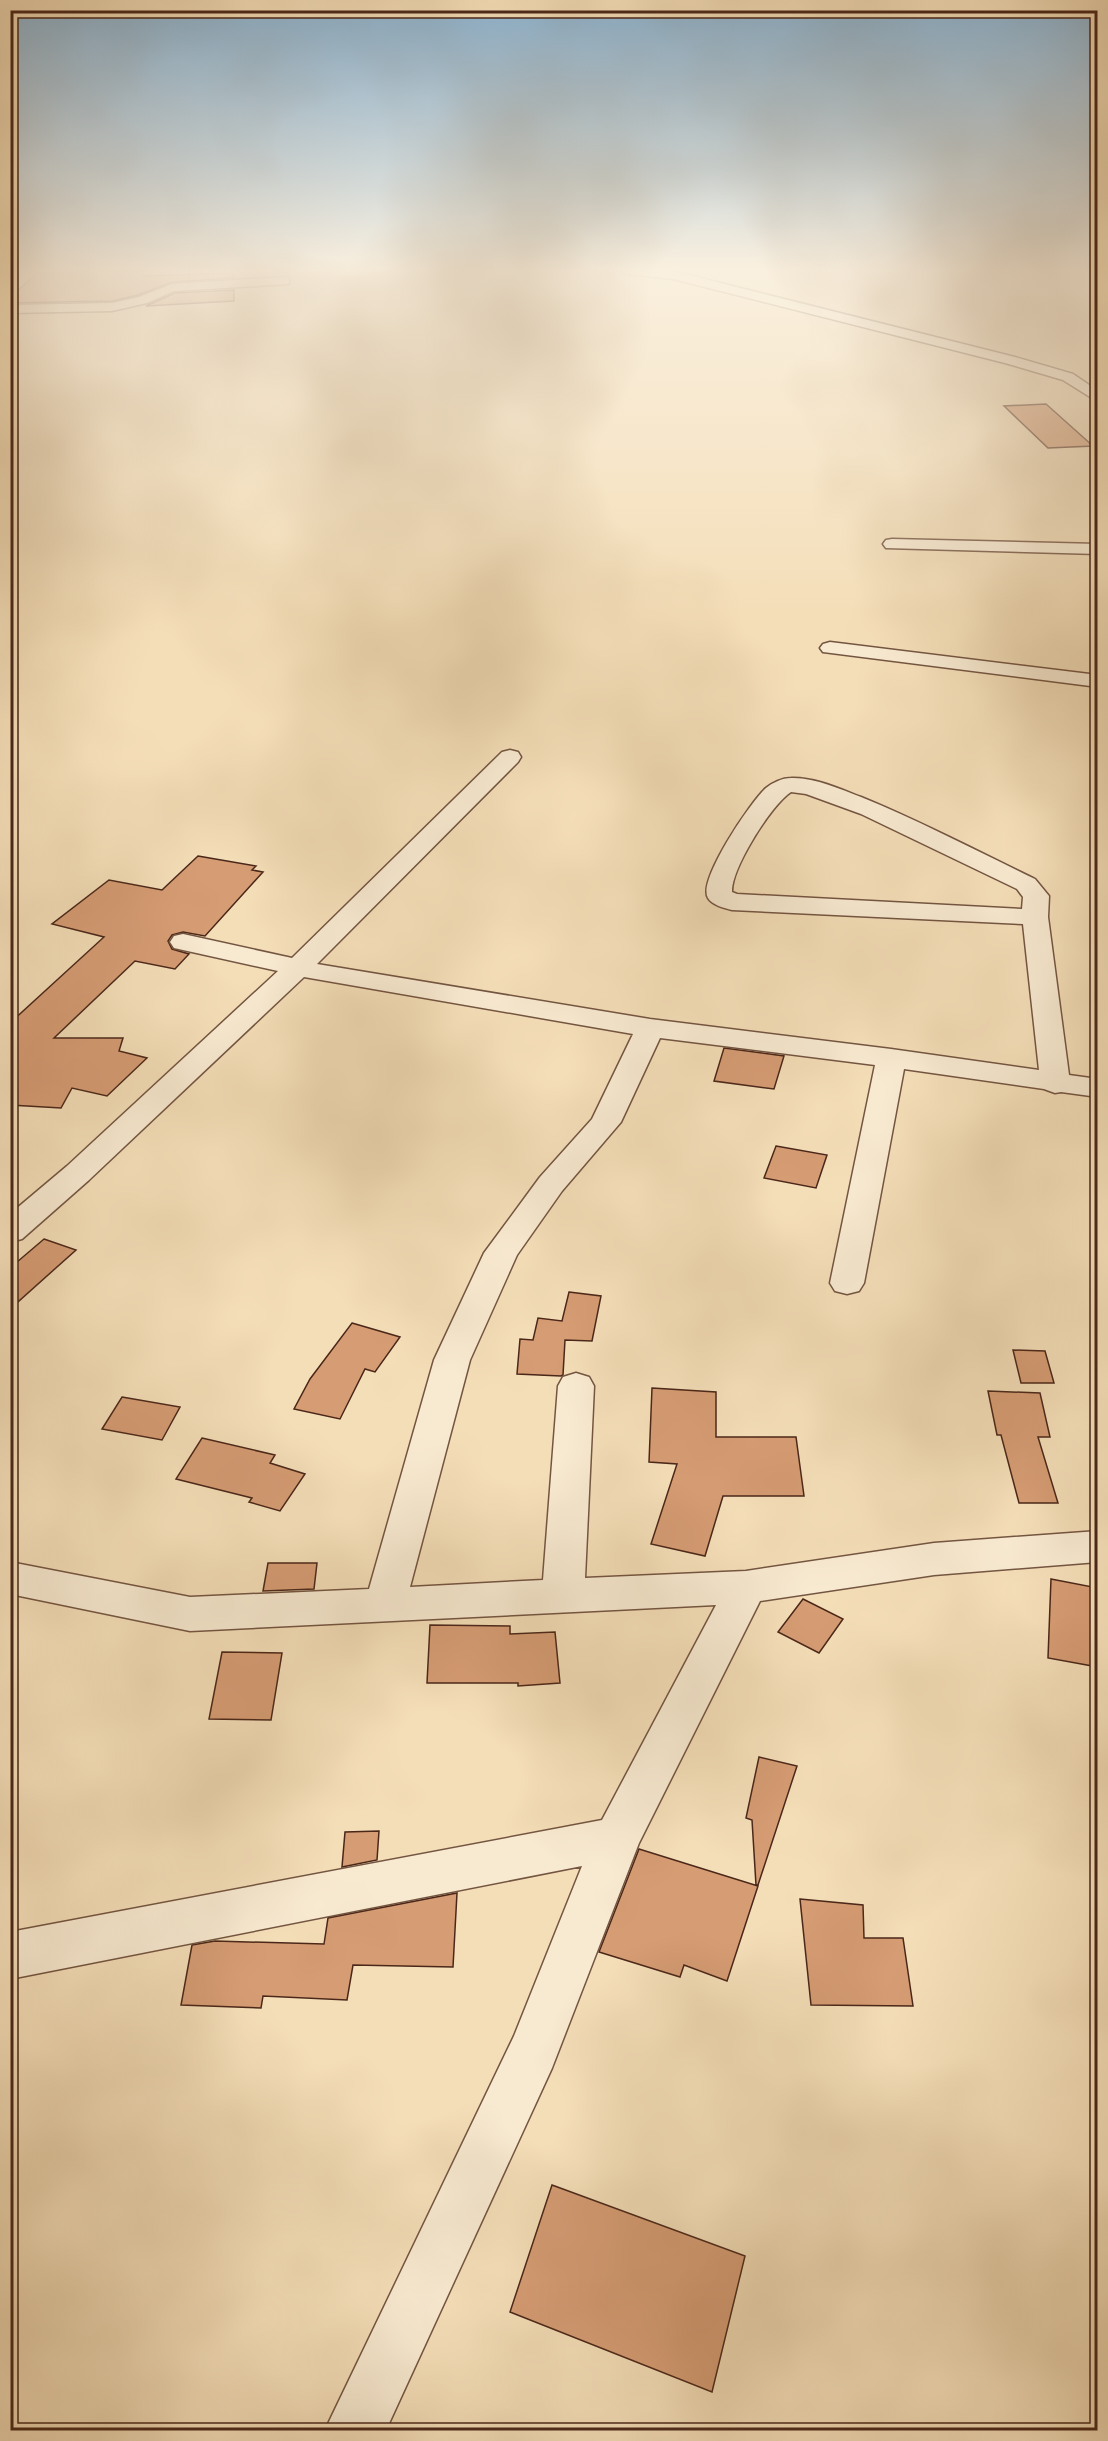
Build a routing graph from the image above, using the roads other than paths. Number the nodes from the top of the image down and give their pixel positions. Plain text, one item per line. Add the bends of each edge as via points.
1 (1081, 385) edge
2 (1094, 393) edge
3 (892, 544) dead end
4 (1098, 549) edge
5 (830, 648) dead end
6 (1098, 681) edge
7 (510, 757) dead end
8 (1035, 917) junction
9 (183, 942) dead end
10 (298, 967) junction
11 (650, 1028) junction
12 (891, 1059) junction
13 (1055, 1084) junction
14 (1098, 1088) edge
15 (10, 1232) edge
16 (847, 1283) dead end
17 (576, 1386) dead end
18 (1098, 1546) edge
19 (10, 1578) edge
20 (746, 1587) junction
21 (563, 1595) junction
22 (385, 1604) junction
23 (617, 1838) junction
24 (10, 1956) edge
25 (355, 2430) edge

1 - 2 street
3 - 4 street
5 - 6 street
7 - 10 street
8 - 8 street via 732,902 719,896 718,883 727,862 772,795 790,785 814,788 854,802 1026,884 1036,896
8 - 13 street
9 - 10 street
10 - 11 street
10 - 15 street
11 - 12 street
11 - 22 street via 606,1122 550,1184 501,1253 452,1360
12 - 13 street
12 - 16 street
13 - 14 street
17 - 21 street
18 - 20 street via 934,1559
19 - 22 street via 190,1614
20 - 21 street
20 - 23 street
21 - 22 street
23 - 24 street
23 - 25 street via 534,2050

